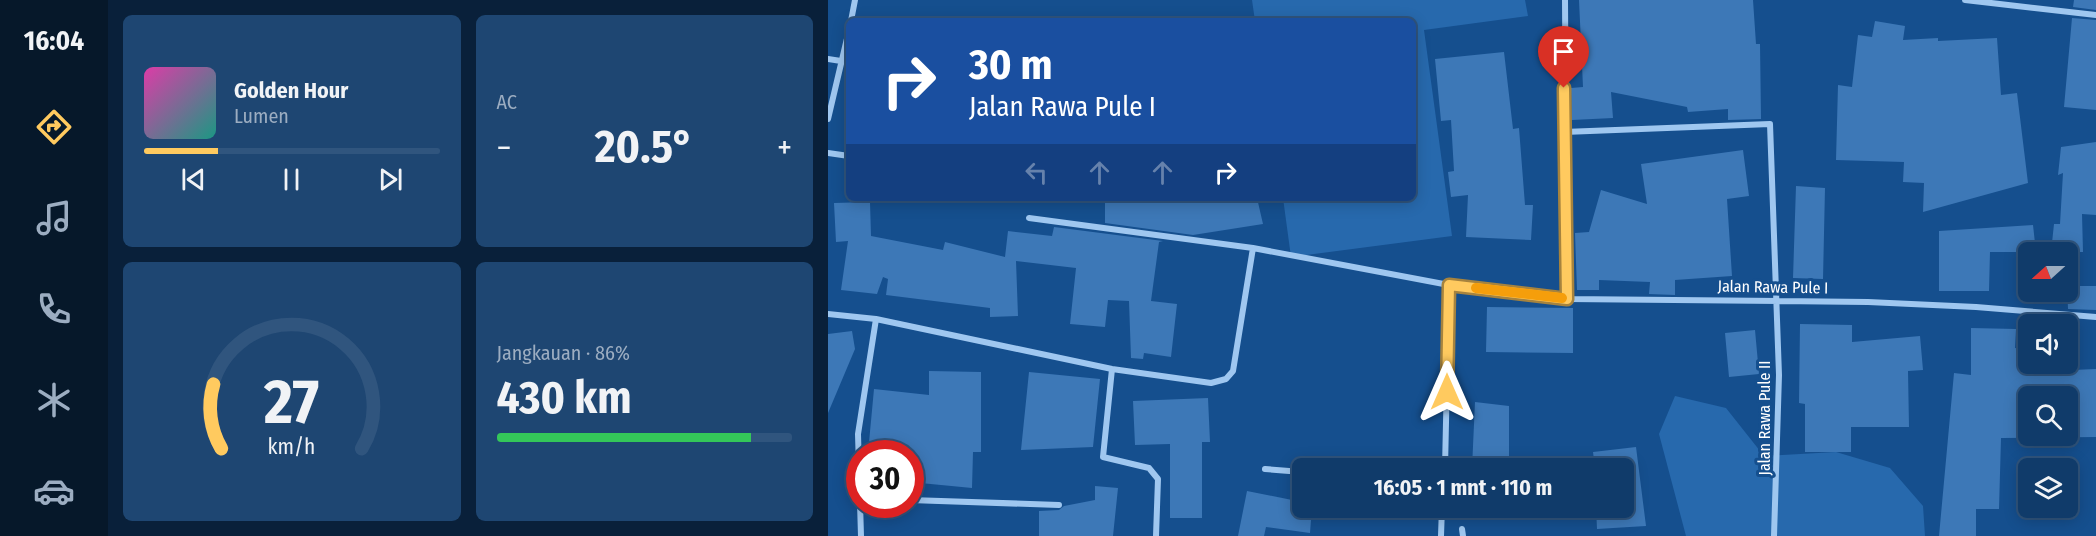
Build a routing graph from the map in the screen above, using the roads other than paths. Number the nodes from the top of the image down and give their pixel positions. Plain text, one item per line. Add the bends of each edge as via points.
1 (855, 0) edge
2 (1565, 0) edge
3 (1965, 0) edge
4 (2096, 15) edge
5 (852, 18) edge
6 (846, 42) edge
7 (828, 59) edge
8 (841, 61) junction
9 (828, 119) edge
10 (1564, 132) junction
11 (828, 153) edge
12 (846, 156) edge
13 (1029, 218) dead end
14 (1253, 248) junction
15 (1449, 285) junction
16 (1567, 299) junction
17 (1776, 300) junction
18 (828, 314) edge
19 (2096, 317) edge
20 (876, 319) junction
21 (1112, 369) junction
22 (858, 440) edge
23 (1445, 458) edge
24 (1265, 469) dead end
25 (1292, 471) edge
26 (924, 500) edge
27 (1059, 505) dead end
28 (860, 518) edge
29 (1442, 518) edge
30 (861, 536) edge
31 (1156, 536) edge
32 (1441, 536) edge
33 (1774, 536) edge

1 - 5 street
2 - 10 street
3 - 4 street
6 - 8 street
7 - 8 street
8 - 9 street
10 - 16 street
10 - 17 street, Jalan Rawa Pule II via 1770,124
11 - 12 street
13 - 14 street, Jalan Rawa Pule I
14 - 15 street, Jalan Rawa Pule I
14 - 21 street via 1233,371 1226,379 1211,383
15 - 16 street, Jalan Rawa Pule I
15 - 23 street
16 - 17 street, Jalan Rawa Pule I
17 - 19 street, Jalan Rawa Pule I via 1976,307
17 - 33 street, Jalan Rawa Pule II via 1779,375
18 - 20 street
20 - 21 street
20 - 22 street
21 - 31 street via 1103,457 1149,468 1158,479
24 - 25 street
26 - 27 street
28 - 30 street
29 - 32 street

